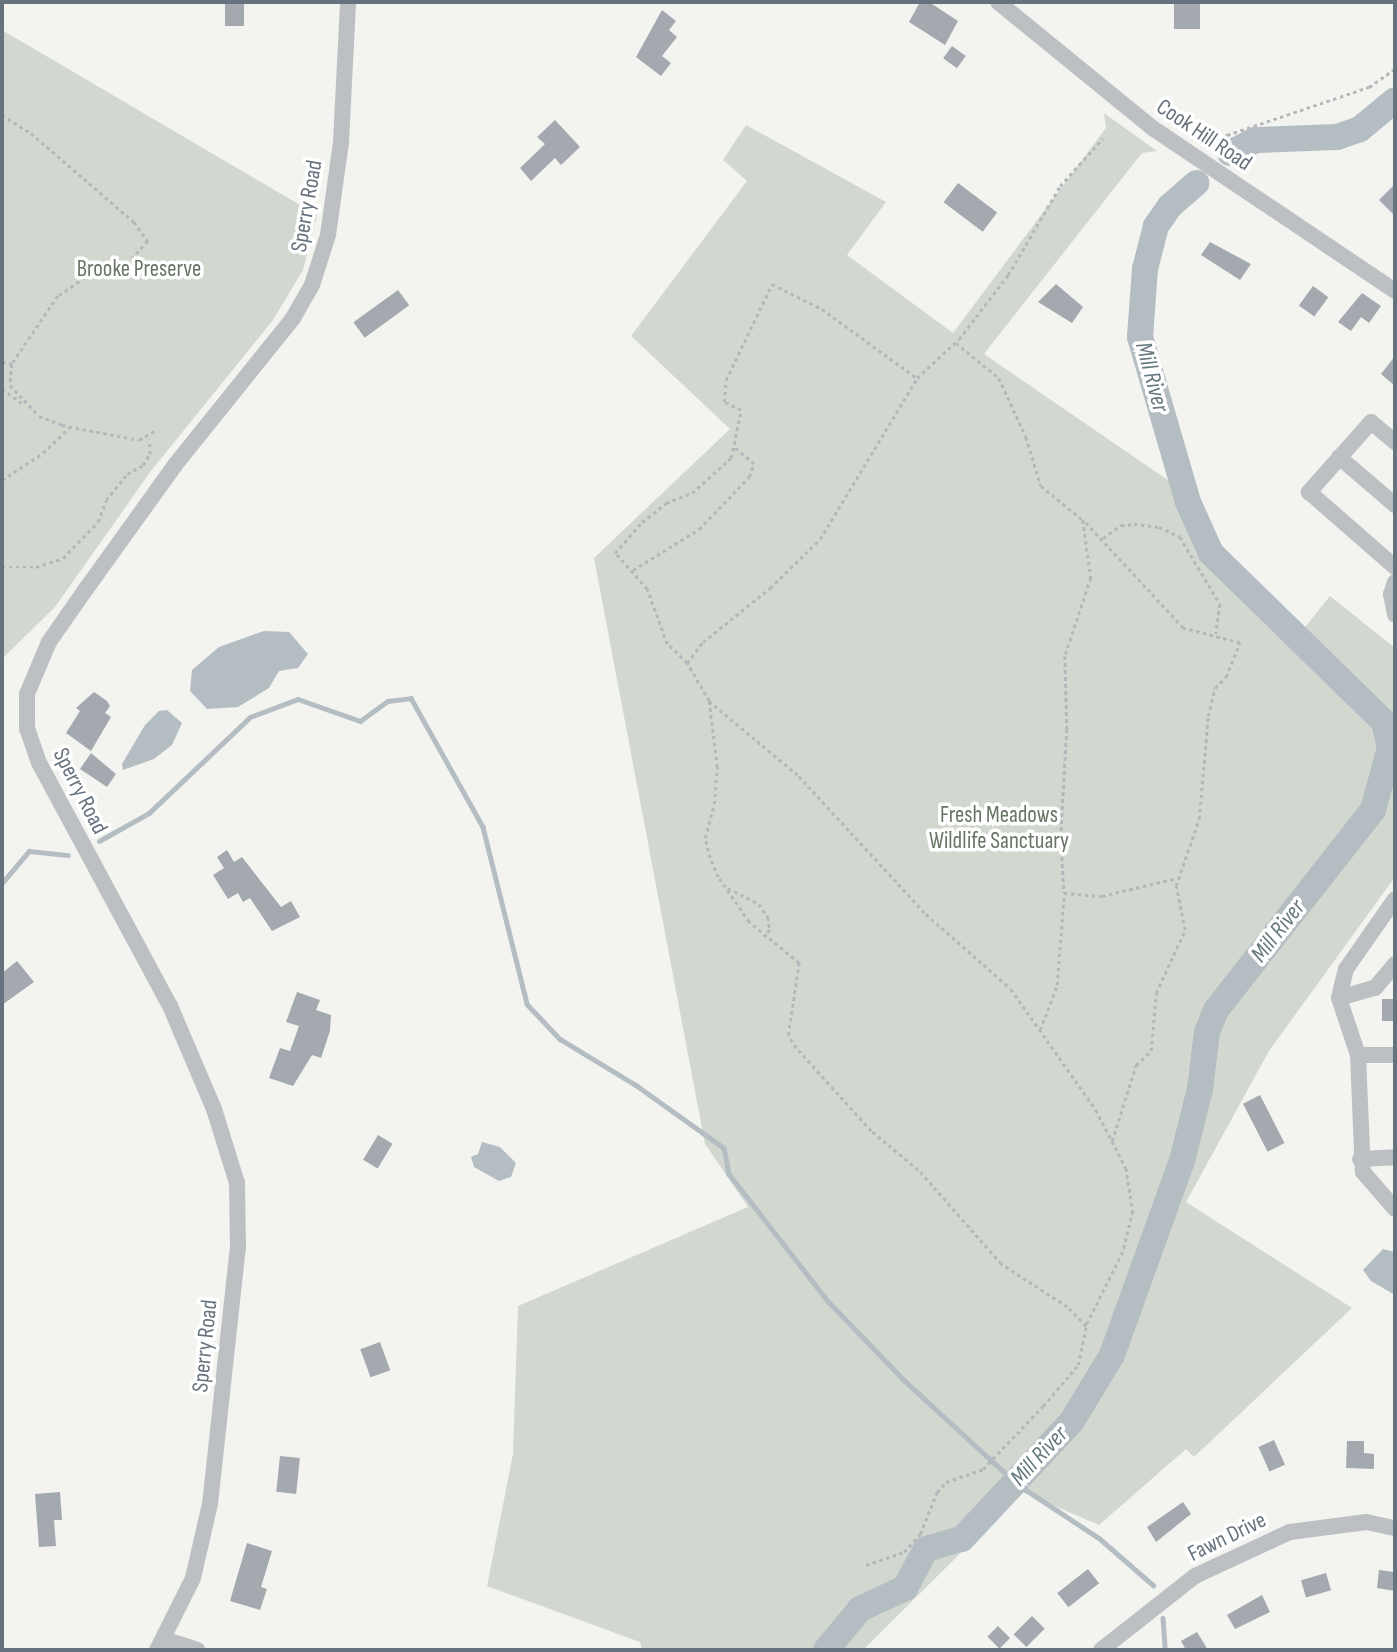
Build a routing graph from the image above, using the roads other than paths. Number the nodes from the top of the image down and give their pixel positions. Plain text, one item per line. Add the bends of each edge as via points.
1 (348, 2) edge
2 (999, 2) edge
3 (1395, 291) edge
4 (1395, 442) edge
5 (1339, 457) junction
6 (1395, 505) edge
7 (1395, 567) edge
8 (1395, 582) edge
9 (1395, 615) edge
10 (1395, 899) edge
11 (1395, 964) edge
12 (1339, 998) junction
13 (1358, 1055) junction
14 (1395, 1055) edge
15 (1395, 1157) edge
16 (1360, 1159) junction
17 (1395, 1209) edge
18 (1395, 1528) edge
19 (160, 1644) edge
20 (197, 1650) edge
21 (1101, 1650) edge

1 - 19 street, Sperry Road via 341,142 328,235 312,285 286,327 175,465 49,642 27,694 27,729 39,763 170,1006 214,1109 237,1183 238,1247 210,1504 193,1578
2 - 3 street, Cook Hill Road via 1097,87 1193,157
4 - 5 street via 1371,422
5 - 6 street
5 - 7 street via 1309,492
8 - 9 street via 1391,594
10 - 12 street via 1346,969
11 - 12 street via 1375,988
12 - 13 street
13 - 14 street
13 - 16 street
15 - 16 street
16 - 17 street via 1365,1177
18 - 21 street, Fawn Drive via 1366,1522 1290,1532 1195,1576
19 - 20 street

